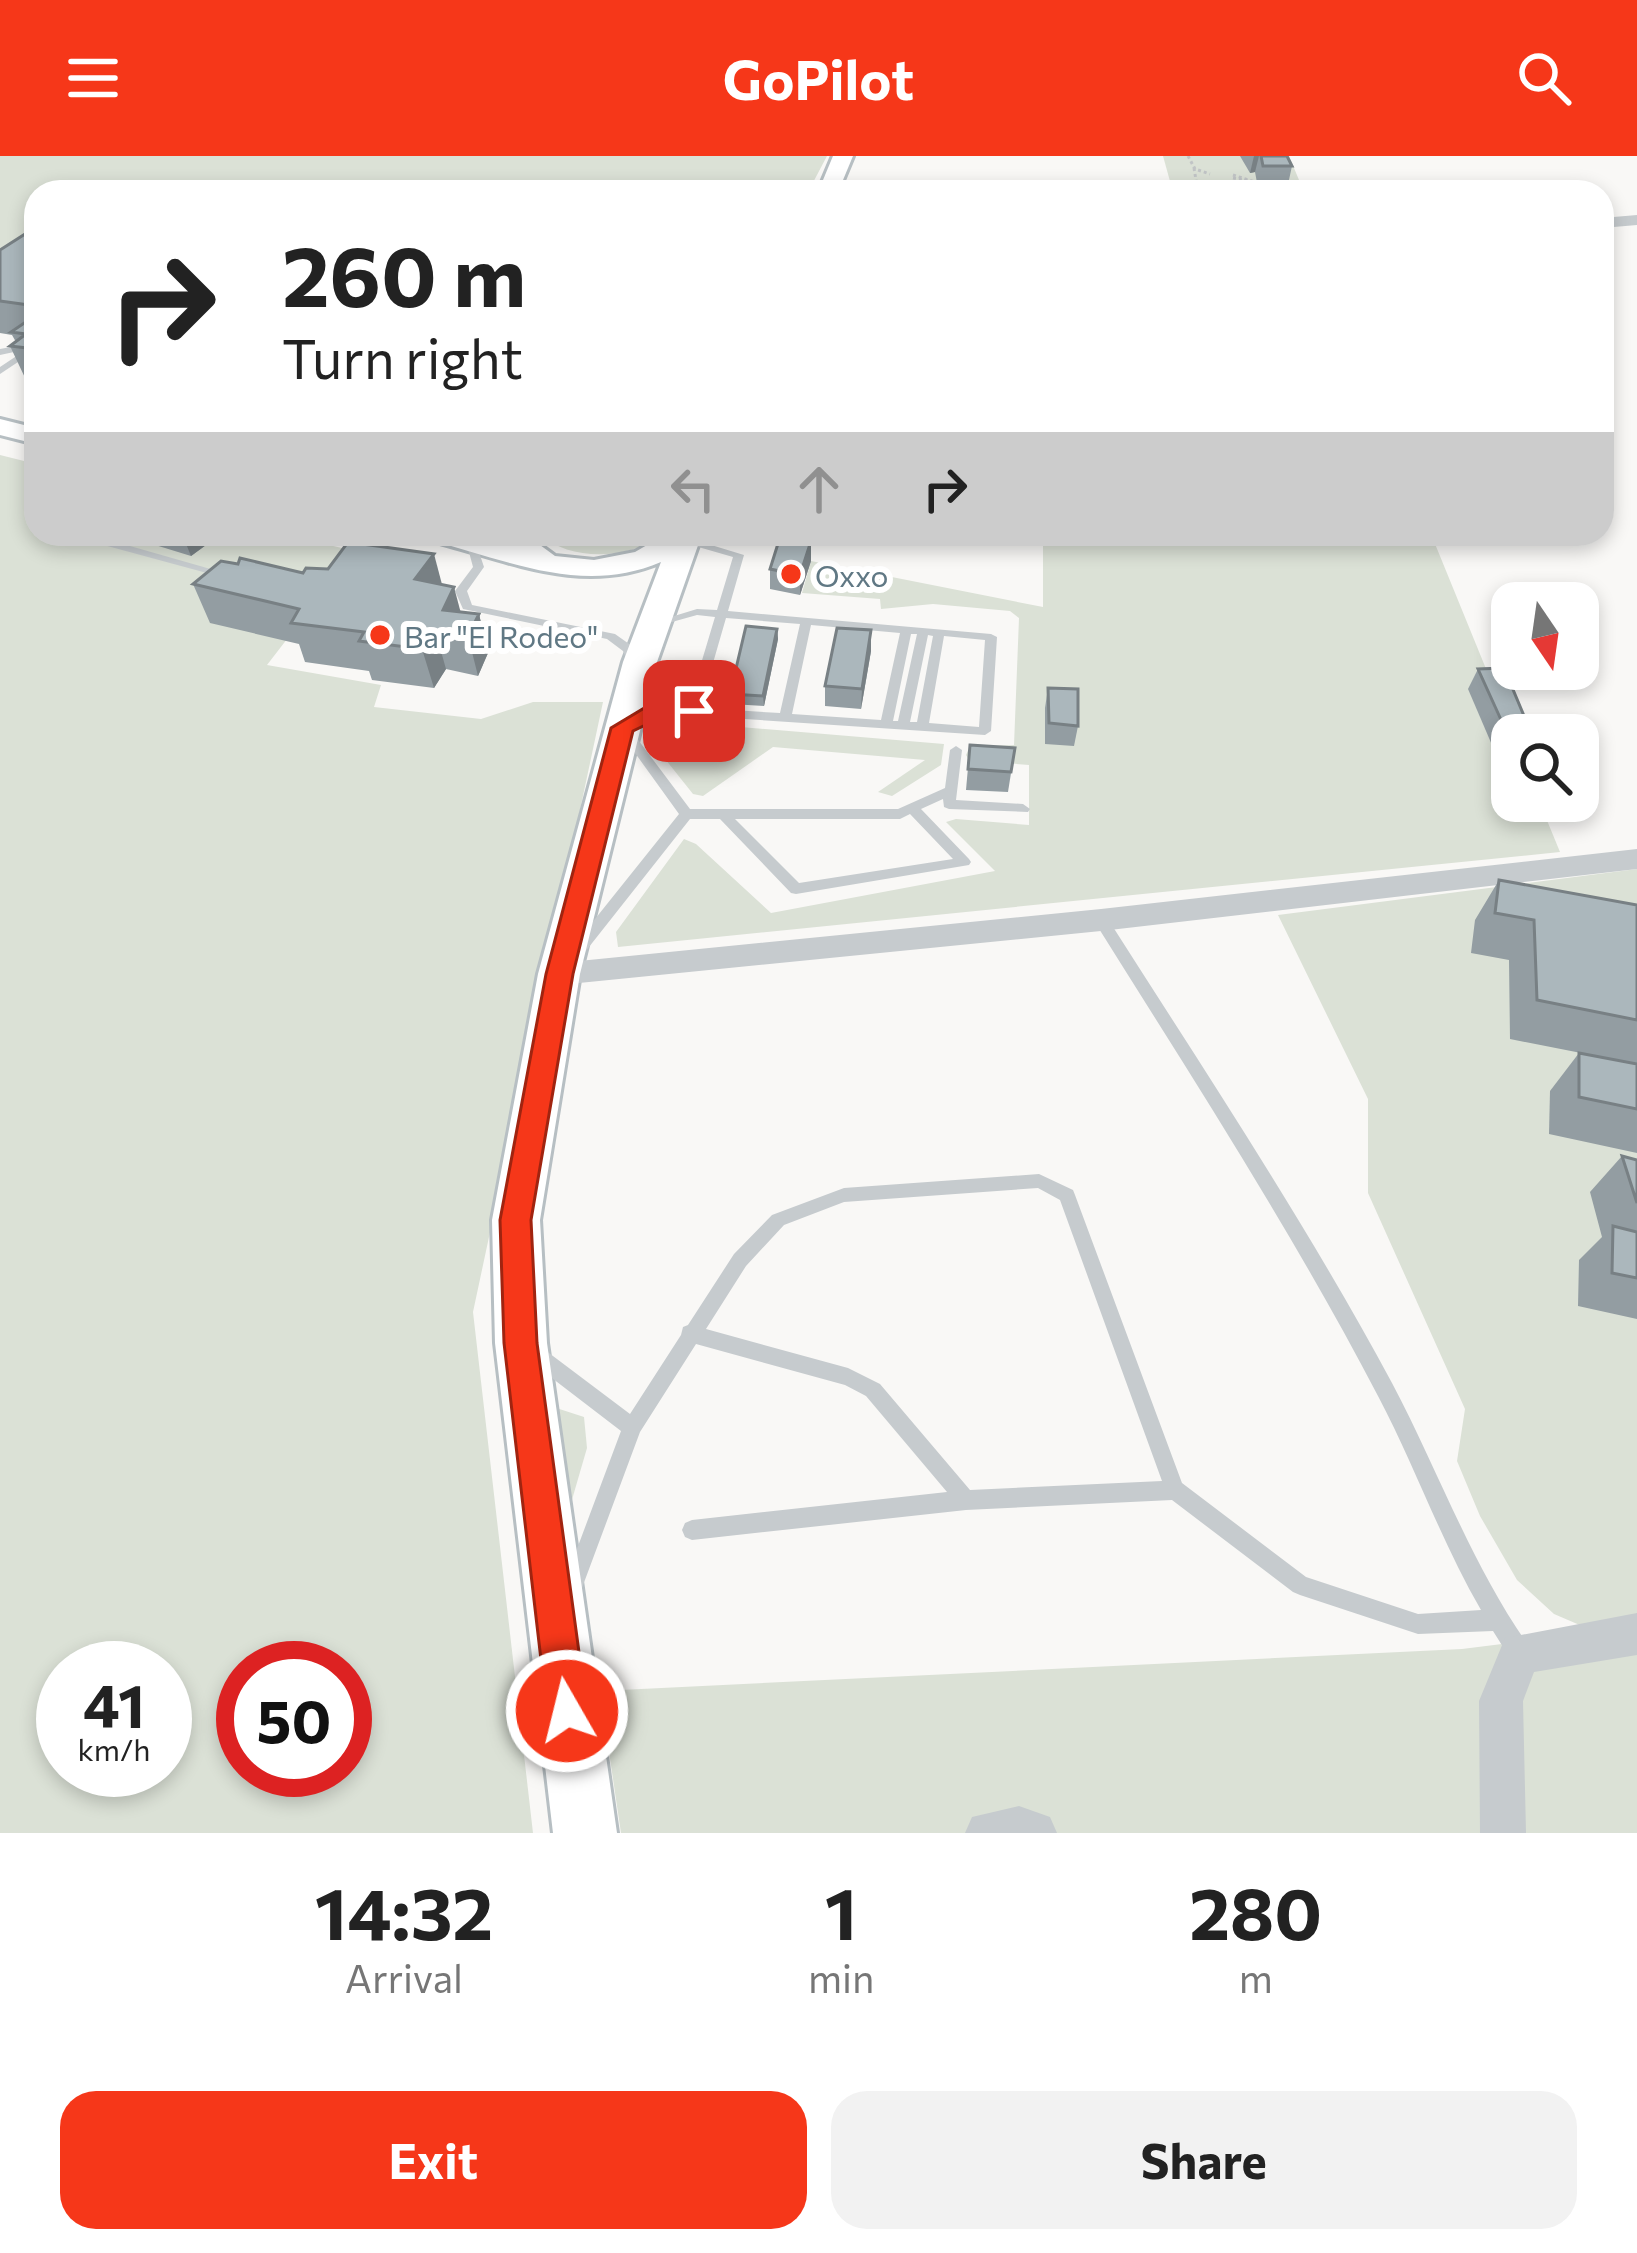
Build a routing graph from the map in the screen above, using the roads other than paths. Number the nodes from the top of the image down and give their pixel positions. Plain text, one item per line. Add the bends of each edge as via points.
1 (0, 352) edge
2 (0, 371) edge
3 (119, 546) edge
4 (465, 546) edge
5 (485, 546) edge
6 (518, 546) edge
7 (672, 546) edge
8 (681, 546) edge
9 (718, 546) edge
10 (546, 562) junction
11 (238, 578) edge
12 (667, 587) junction
13 (697, 612) junction
14 (720, 614) junction
15 (806, 621) junction
16 (906, 629) junction
17 (922, 631) junction
18 (939, 632) junction
19 (644, 678) junction
20 (694, 711) junction
21 (784, 717) junction
22 (886, 724) junction
23 (903, 725) junction
24 (922, 727) junction
25 (956, 750) dead end
26 (951, 790) junction
27 (913, 809) junction
28 (1023, 809) dead end
29 (686, 814) junction
30 (723, 814) junction
31 (1637, 859) edge
32 (1101, 920) junction
33 (559, 974) junction
34 (689, 1333) junction
35 (521, 1343) junction
36 (632, 1426) junction
37 (1175, 1490) junction
38 (966, 1501) junction
39 (692, 1530) dead end
40 (557, 1631) junction
41 (1637, 1634) edge
42 (1508, 1637) junction
43 (585, 1833) edge
44 (988, 1833) edge
45 (1034, 1833) edge
46 (1503, 1833) edge

1 - 2 lane via 22,352
3 - 11 lane
4 - 19 lane via 479,566 461,591 467,607 611,636
5 - 10 main road
6 - 10 main road
7 - 10 main road via 638,562 595,568
8 - 12 main road
9 - 14 lane via 738,552
10 - 19 main road via 625,586 648,616
12 - 13 lane via 678,607
12 - 19 main road
13 - 14 lane
13 - 19 lane via 664,618
14 - 15 lane
14 - 20 lane
15 - 16 lane
15 - 21 lane
16 - 17 lane
16 - 22 lane
17 - 18 lane
17 - 23 lane
18 - 24 lane
18 - 24 lane via 991,637 985,731
19 - 20 lane
19 - 29 lane
19 - 33 main road
20 - 21 lane
21 - 22 lane
22 - 23 lane
23 - 24 lane
25 - 26 lane
26 - 27 lane
26 - 28 lane via 949,804
27 - 30 lane
27 - 30 lane via 964,862 796,889
29 - 30 lane
29 - 33 lane
31 - 32 street
32 - 33 street
32 - 42 lane via 1280,1204 1387,1394 1463,1562
33 - 35 main road via 516,1220
34 - 36 lane
34 - 37 lane via 778,1220 844,1195 1039,1181 1067,1195
34 - 38 lane via 873,1390
35 - 36 lane
35 - 40 main road
36 - 40 lane
37 - 38 lane
37 - 42 lane via 1300,1585 1418,1624
38 - 39 lane
40 - 43 main road
41 - 42 street
42 - 46 street
44 - 45 street

